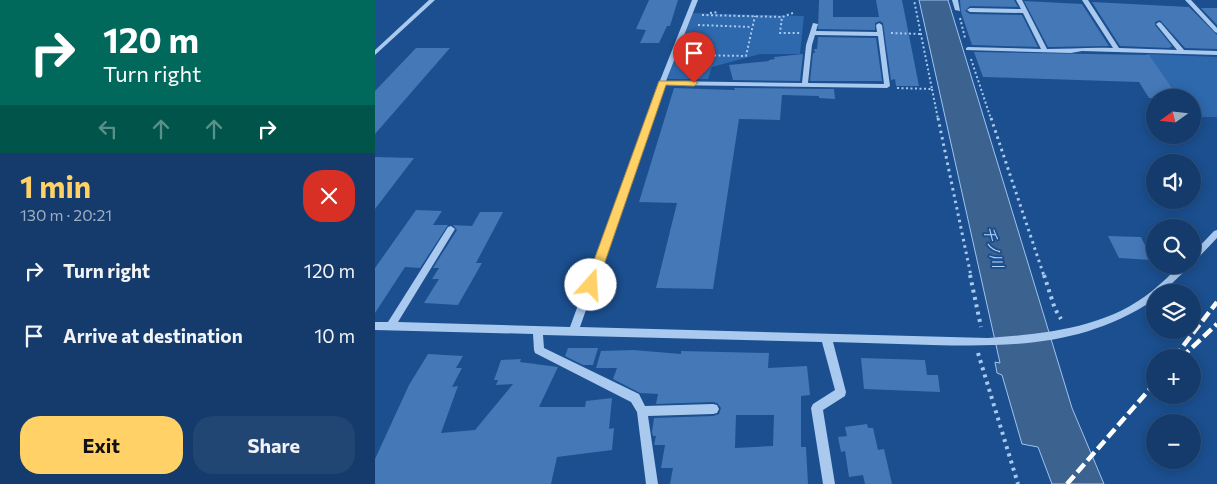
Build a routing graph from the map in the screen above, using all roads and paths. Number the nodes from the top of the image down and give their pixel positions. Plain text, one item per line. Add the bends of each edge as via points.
1 (432, 0) edge
2 (695, 0) edge
3 (914, 0) edge
4 (955, 0) edge
5 (1019, 0) edge
6 (1085, 0) edge
7 (1188, 0) edge
8 (958, 10) joint
9 (970, 10) dead end
10 (1024, 11) junction
11 (718, 12) dead end
12 (793, 13) dead end
13 (755, 16) junction
14 (783, 17) junction
15 (815, 24) dead end
16 (1159, 24) dead end
17 (698, 25) dead end
18 (879, 25) dead end
19 (752, 27) junction
20 (1217, 31) edge
21 (813, 33) junction
22 (881, 34) junction
23 (920, 34) junction
24 (968, 49) junction
25 (1045, 50) junction
26 (1117, 50) junction
27 (1182, 52) junction
28 (1217, 52) edge
29 (375, 53) edge
30 (687, 55) dead end
31 (662, 83) junction
32 (805, 85) junction
33 (887, 86) junction
34 (931, 88) junction
35 (451, 229) dead end
36 (1217, 233) edge
37 (1201, 250) edge
38 (1176, 274) edge
39 (1166, 284) edge
40 (1146, 299) edge
41 (1061, 319) dead end
42 (375, 326) edge
43 (391, 326) junction
44 (981, 327) dead end
45 (574, 330) junction
46 (538, 331) junction
47 (826, 337) junction
48 (975, 342) junction
49 (987, 342) joint
50 (713, 409) dead end
51 (643, 411) junction
52 (652, 484) edge
53 (829, 484) edge
54 (1018, 484) edge

1 - 29 street
2 - 31 street
3 - 23 path
4 - 8 street
5 - 10 street
6 - 26 street
7 - 20 street
8 - 24 path
9 - 10 street
10 - 25 street
11 - 13 path via 702,15
12 - 14 path
13 - 14 path
13 - 19 path
14 - 21 path via 780,33
15 - 21 street
16 - 27 street
17 - 19 path
18 - 22 street
19 - 30 path via 746,56
21 - 22 street
21 - 32 street
22 - 23 path
22 - 33 street
23 - 34 path
24 - 25 street
24 - 41 path via 1055,310
25 - 26 street
26 - 27 street
27 - 28 street
31 - 32 street
31 - 45 street
32 - 33 street
33 - 34 path
34 - 44 path
35 - 43 street
36 - 37 street
38 - 39 street
40 - 49 street via 1119,316 1091,327 1058,335
42 - 43 street
43 - 46 street
45 - 46 street
45 - 47 street
46 - 51 street via 539,350 635,398
47 - 48 street
47 - 53 street via 841,392 817,408
48 - 49 street
48 - 54 path
50 - 51 street
51 - 52 street

